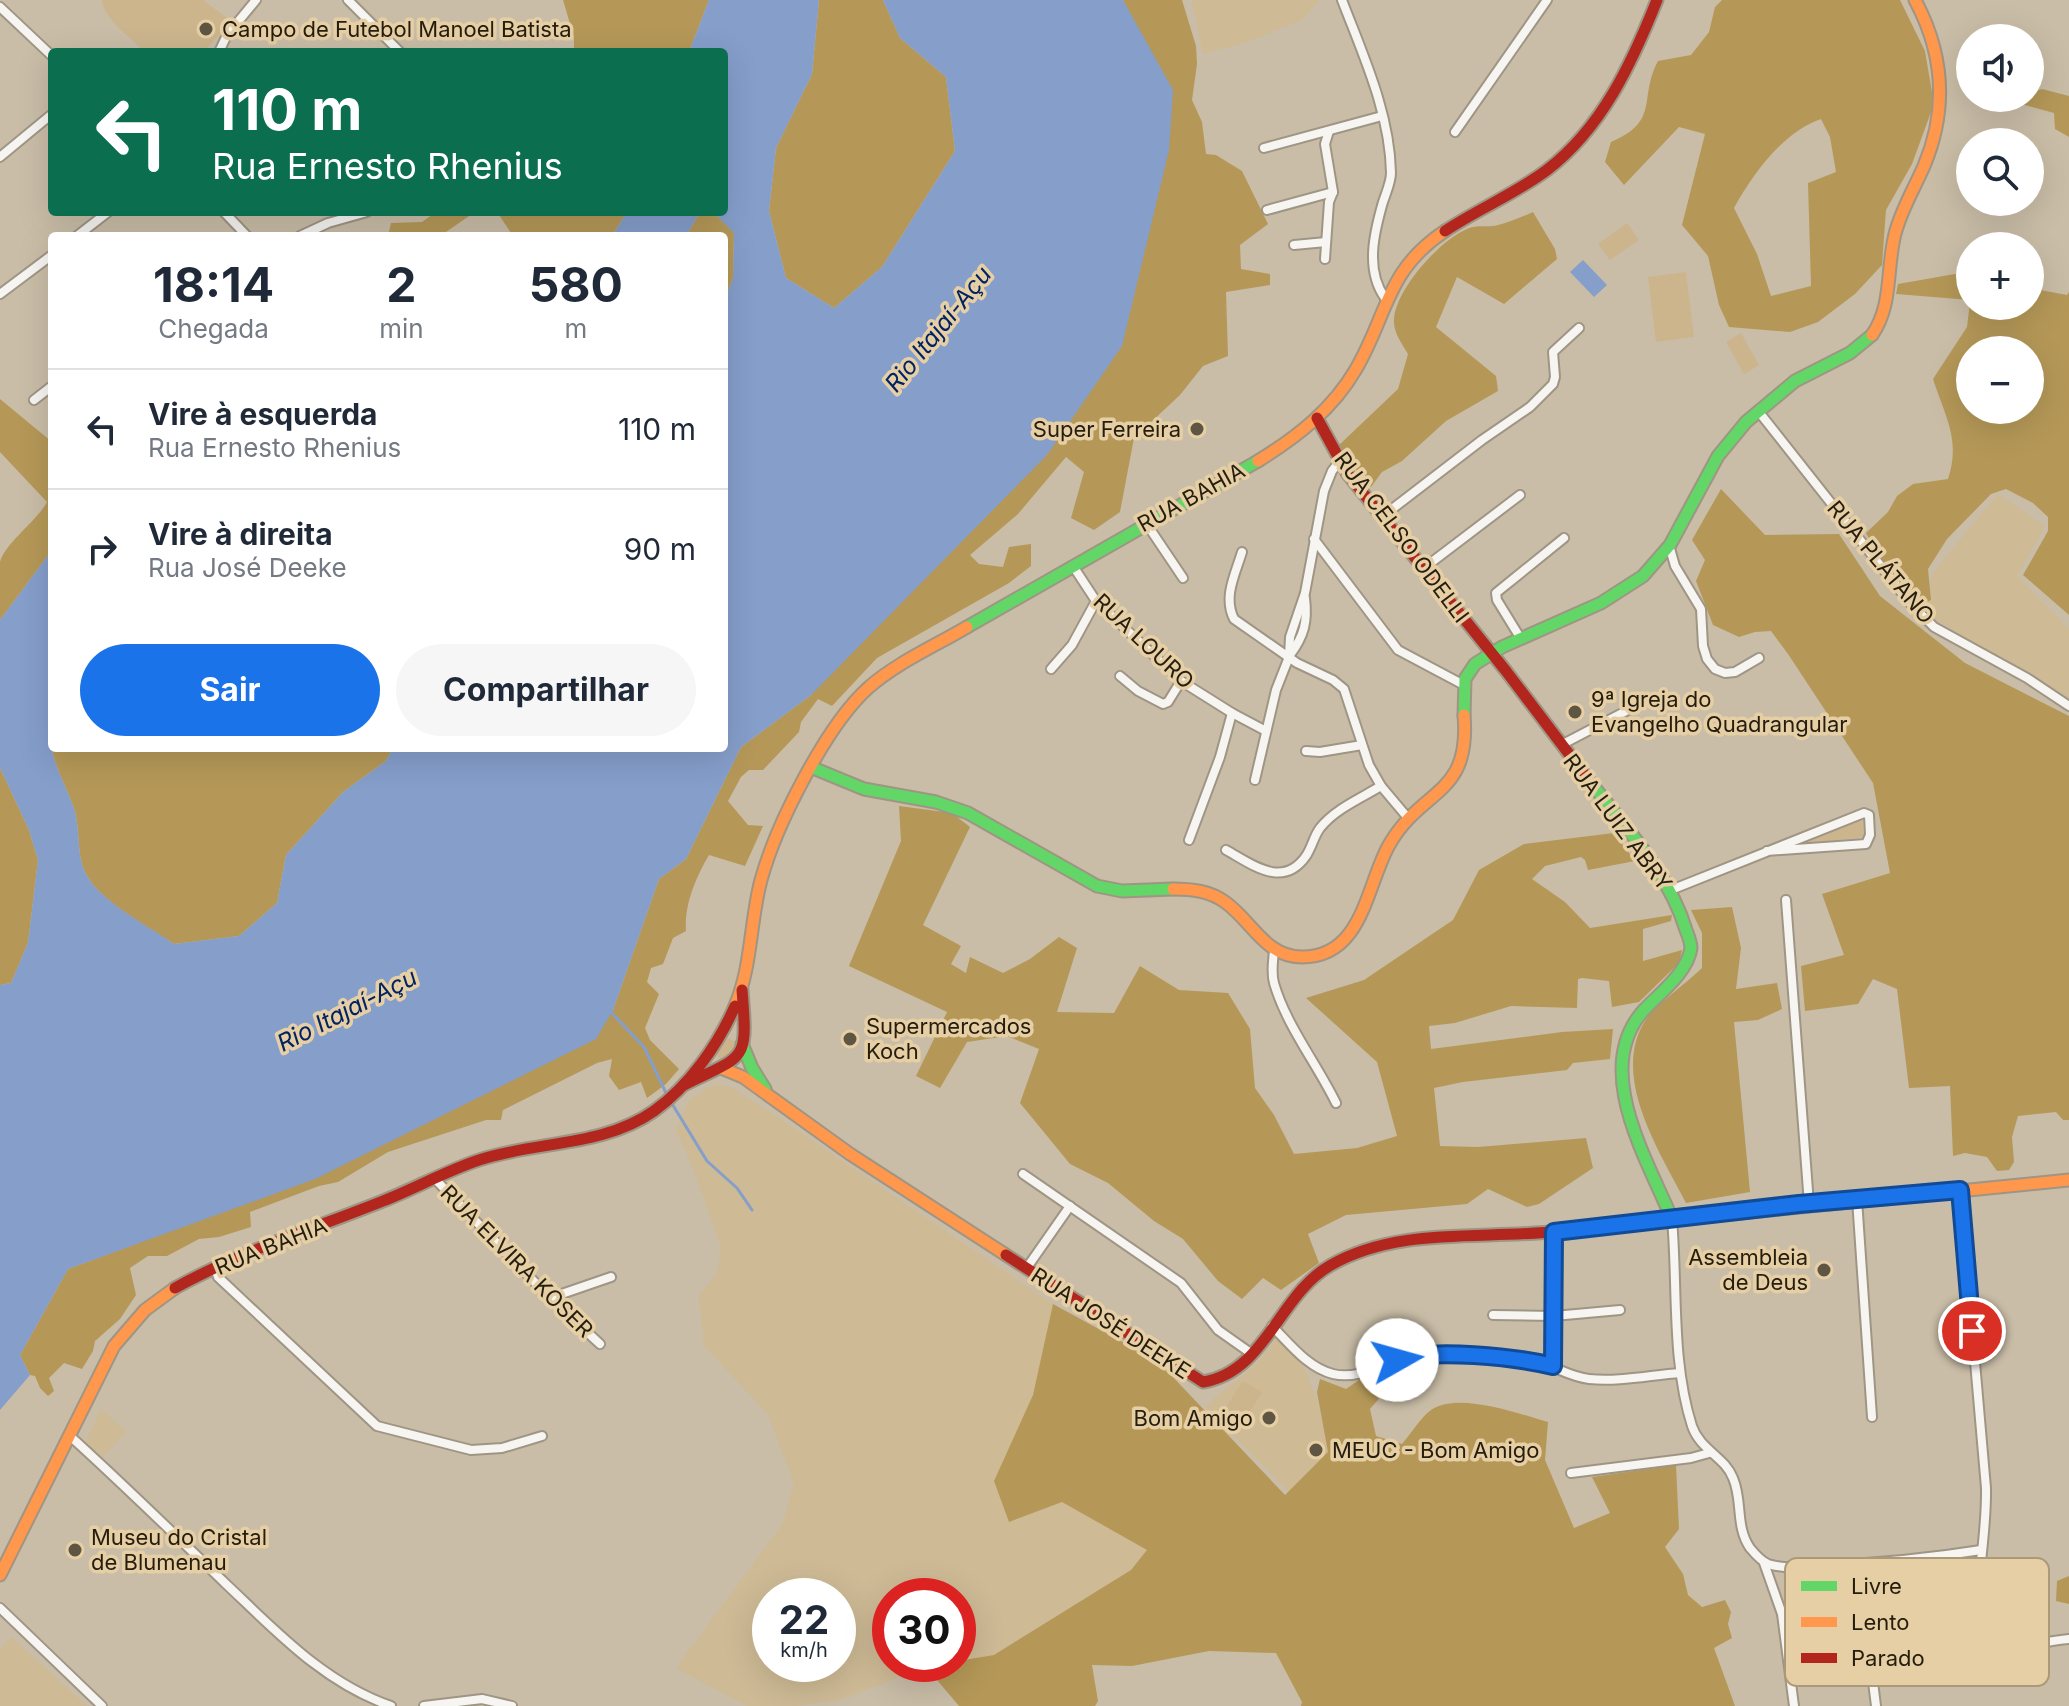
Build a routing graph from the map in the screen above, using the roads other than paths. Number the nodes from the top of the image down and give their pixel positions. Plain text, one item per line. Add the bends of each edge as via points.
1 (256, 0) edge
2 (348, 0) edge
3 (1342, 0) edge
4 (1547, 0) edge
5 (1657, 0) edge
6 (1915, 0) edge
7 (0, 7) edge
8 (221, 48) edge
9 (396, 48) edge
10 (48, 52) edge
11 (1382, 116) junction
12 (48, 117) edge
13 (1329, 131) junction
14 (1455, 132) dead end
15 (1264, 148) dead end
16 (0, 157) edge
17 (1333, 192) junction
18 (1267, 210) dead end
19 (103, 216) edge
20 (228, 216) edge
21 (353, 216) edge
22 (82, 232) edge
23 (243, 232) edge
24 (309, 232) edge
25 (1326, 242) junction
26 (1294, 245) dead end
27 (48, 258) edge
28 (1325, 259) dead end
29 (0, 294) edge
30 (1385, 298) junction
31 (1579, 328) dead end
32 (48, 389) edge
33 (34, 400) dead end
34 (1759, 412) junction
35 (1317, 418) junction
36 (1339, 462) junction
37 (1520, 495) dead end
38 (1383, 516) junction
39 (1146, 523) junction
40 (1564, 538) dead end
41 (1314, 539) junction
42 (1669, 545) junction
43 (1242, 552) dead end
44 (1073, 566) junction
45 (1424, 568) junction
46 (1183, 578) dead end
47 (1096, 601) junction
48 (1521, 639) junction
49 (1491, 653) junction
50 (1289, 657) junction
51 (1759, 658) dead end
52 (1051, 669) dead end
53 (1120, 676) dead end
54 (1181, 681) junction
55 (1462, 684) junction
56 (1651, 698) dead end
57 (2069, 706) edge
58 (1232, 713) junction
59 (1266, 731) junction
60 (1362, 745) junction
61 (1561, 745) junction
62 (1306, 751) dead end
63 (813, 768) junction
64 (1255, 780) dead end
65 (1381, 786) junction
66 (1408, 818) junction
67 (1189, 840) dead end
68 (1226, 850) dead end
69 (1767, 851) junction
70 (1671, 890) junction
71 (1786, 900) dead end
72 (1274, 951) junction
73 (742, 987) junction
74 (722, 1031) junction
75 (742, 1044) junction
76 (707, 1053) junction
77 (721, 1068) junction
78 (681, 1087) junction
79 (770, 1096) junction
80 (1336, 1103) dead end
81 (1023, 1174) dead end
82 (434, 1178) junction
83 (2069, 1180) edge
84 (1960, 1190) junction
85 (1857, 1199) junction
86 (1809, 1204) junction
87 (1070, 1206) junction
88 (1672, 1219) junction
89 (1554, 1232) junction
90 (215, 1268) junction
91 (1026, 1269) junction
92 (611, 1277) dead end
93 (550, 1298) junction
94 (1620, 1310) dead end
95 (1493, 1315) dead end
96 (1554, 1316) junction
97 (1272, 1326) junction
98 (600, 1344) dead end
99 (1252, 1354) junction
100 (1553, 1366) junction
101 (1680, 1373) junction
102 (1872, 1417) dead end
103 (70, 1436) junction
104 (542, 1436) dead end
105 (1709, 1453) junction
106 (1571, 1473) dead end
107 (1981, 1550) junction
108 (1911, 1558) edge
109 (1980, 1558) edge
110 (1764, 1563) junction
111 (1785, 1567) edge
112 (0, 1575) edge
113 (0, 1608) edge
114 (1785, 1637) edge
115 (2069, 1639) edge
116 (2049, 1642) edge
117 (1791, 1686) edge
118 (1874, 1686) edge
119 (102, 1706) edge
120 (391, 1706) edge
121 (424, 1706) edge
122 (512, 1706) edge
123 (1794, 1706) edge
124 (1876, 1706) edge

1 - 8 street
2 - 9 street
3 - 11 street
4 - 14 street
5 - 30 street, RUA BAHIA via 1620,85 1572,149 1545,173 1434,239 1404,267
6 - 34 street via 1938,52 1940,110 1929,153 1895,231 1881,319 1857,349 1801,377
7 - 10 street
11 - 13 street
11 - 30 street via 1391,176 1372,252 1378,288
12 - 16 street
13 - 15 street
13 - 17 street via 1325,144
17 - 18 street
17 - 25 street
19 - 22 street
20 - 23 street
21 - 24 street
25 - 26 street
25 - 28 street
27 - 29 street
30 - 35 street, RUA BAHIA via 1358,367
31 - 38 street via 1553,352 1553,384 1530,407
32 - 33 street
34 - 42 street via 1723,448
34 - 57 street, RUA PLÁTANO via 1934,627
35 - 36 street, RUA CELSO ODELLI
35 - 39 street, RUA BAHIA via 1274,450
36 - 38 street, RUA CELSO ODELLI
36 - 41 street via 1324,491
37 - 45 street
38 - 45 street, RUA CELSO ODELLI
39 - 44 street, RUA BAHIA
39 - 46 street
40 - 48 street via 1496,593
41 - 50 street
41 - 55 street via 1398,650
42 - 48 street via 1641,578
42 - 51 street via 1675,566 1701,609 1703,646 1715,669 1735,672
43 - 50 street via 1229,608 1234,619
44 - 47 street, RUA LOURO
44 - 63 street, RUA BAHIA via 880,679 842,719
45 - 49 street, RUA CELSO ODELLI
47 - 52 street via 1072,645
47 - 54 street, RUA LOURO
48 - 49 street
49 - 55 street via 1475,664
49 - 61 street, RUA LUIZ ABRY
50 - 59 street
50 - 60 street via 1344,689
53 - 54 street via 1163,704
54 - 58 street, RUA LOURO
55 - 66 street via 1467,720 1462,762 1434,798
56 - 61 street
58 - 59 street, RUA LOURO
58 - 67 street
59 - 64 street
60 - 62 street
60 - 65 street
61 - 70 street, RUA LUIZ ABRY
63 - 72 street via 870,791 936,801 966,812 1107,890 1213,894
63 - 73 street, RUA BAHIA via 762,876
65 - 66 street
65 - 68 street via 1330,817 1291,871 1265,871
66 - 72 street via 1388,848 1352,932 1337,948 1311,956
69 - 69 street via 1866,844 1869,815 1864,813
69 - 70 street
70 - 88 street, RUA LUIZ ABRY via 1691,947 1681,970 1631,1024 1621,1076 1629,1118
71 - 86 street
72 - 80 street via 1274,983
73 - 74 street, RUA BAHIA
73 - 75 street, RUA BAHIA
74 - 75 street via 731,1032
74 - 76 street, RUA BAHIA
75 - 77 street, RUA BAHIA via 736,1060
75 - 79 street, RUA JOSÉ DEEKE
76 - 77 street
76 - 78 street, RUA BAHIA
77 - 78 street, RUA BAHIA
77 - 79 street, RUA JOSÉ DEEKE
78 - 82 street, RUA BAHIA via 658,1109 599,1137 492,1156
79 - 91 street, RUA JOSÉ DEEKE
81 - 87 street
82 - 90 street, RUA BAHIA
82 - 93 street, RUA ELVIRA KOSER
83 - 84 street, RUA JOSÉ DEEKE
84 - 85 street, RUA JOSÉ DEEKE
84 - 107 street via 1986,1488
85 - 86 street, RUA JOSÉ DEEKE
85 - 102 street
86 - 88 street, RUA JOSÉ DEEKE
87 - 91 street
87 - 99 street via 1181,1283 1218,1330
88 - 89 street, RUA JOSÉ DEEKE
88 - 101 street
89 - 96 street
89 - 97 street, RUA JOSÉ DEEKE via 1409,1240 1363,1250 1307,1282
90 - 103 street, RUA BAHIA via 163,1295 123,1333
90 - 104 street via 218,1277 377,1426 471,1450 502,1448
91 - 99 street, RUA JOSÉ DEEKE via 1203,1382 1226,1377
92 - 93 street
93 - 98 street, RUA ELVIRA KOSER
94 - 96 street
95 - 96 street
96 - 100 street
97 - 99 street, RUA JOSÉ DEEKE
97 - 100 street via 1309,1363 1343,1376 1419,1355
100 - 101 street via 1589,1379
101 - 105 street via 1692,1426
103 - 112 street, RUA BAHIA
103 - 120 street via 295,1650 340,1683
105 - 106 street
105 - 110 street via 1733,1476 1743,1535
107 - 108 street
107 - 109 street
110 - 111 street
110 - 114 street
113 - 119 street
115 - 116 street
117 - 123 street
118 - 124 street
121 - 122 street via 482,1699

